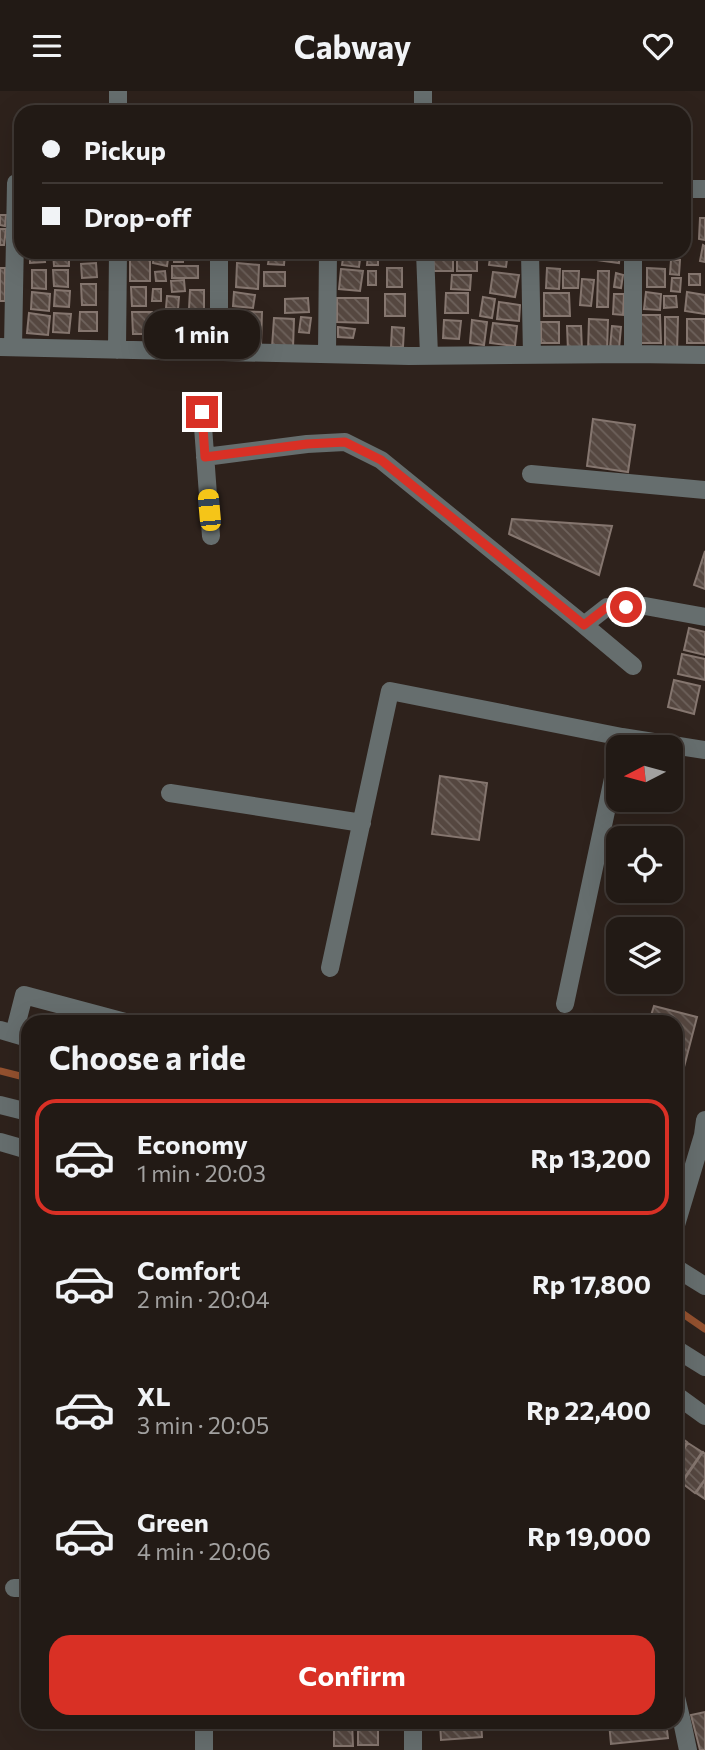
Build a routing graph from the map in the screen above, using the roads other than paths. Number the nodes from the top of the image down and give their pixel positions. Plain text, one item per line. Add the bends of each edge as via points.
1 (12, 183) edge
2 (118, 259) edge
3 (219, 259) edge
4 (328, 259) edge
5 (425, 259) edge
6 (530, 259) edge
7 (633, 259) edge
8 (7, 347) edge
9 (117, 350) junction
10 (219, 351) junction
11 (327, 354) junction
12 (633, 354) junction
13 (429, 355) junction
14 (531, 355) junction
15 (705, 355) edge
16 (202, 412) dead end
17 (205, 457) junction
18 (531, 474) dead end
19 (705, 491) edge
20 (211, 536) dead end
21 (705, 617) edge
22 (584, 625) junction
23 (633, 666) dead end
24 (606, 739) edge
25 (683, 748) edge
26 (705, 750) edge
27 (170, 793) dead end
28 (606, 811) edge
29 (362, 823) junction
30 (330, 968) dead end
31 (565, 1004) dead end
32 (99, 1015) edge
33 (14, 1034) edge
34 (0, 1105) edge
35 (21, 1110) edge
36 (704, 1127) edge
37 (0, 1142) edge
38 (21, 1148) edge
39 (683, 1179) edge
40 (683, 1200) edge
41 (683, 1272) edge
42 (705, 1286) edge
43 (683, 1354) edge
44 (705, 1367) edge
45 (683, 1400) edge
46 (705, 1416) edge
47 (683, 1726) edge
48 (204, 1729) edge
49 (413, 1729) edge
50 (204, 1750) edge
51 (413, 1750) edge
52 (688, 1750) edge

1 - 8 street
2 - 9 street
3 - 10 street
4 - 11 street
5 - 13 street
6 - 14 street
7 - 12 street
8 - 9 street
9 - 10 street
10 - 11 street
11 - 13 street
12 - 14 street
12 - 15 street
13 - 14 street
16 - 17 street
17 - 20 street
17 - 22 street via 345,442 381,460
18 - 19 street
21 - 22 street via 645,606 607,607
22 - 23 street
24 - 29 street via 390,691
25 - 26 street
27 - 29 street
28 - 31 street
29 - 30 street
32 - 33 street via 24,995
34 - 35 street
36 - 39 street
36 - 40 street
37 - 38 street
41 - 42 street
43 - 44 street
45 - 46 street
47 - 52 street
48 - 50 street
49 - 51 street

